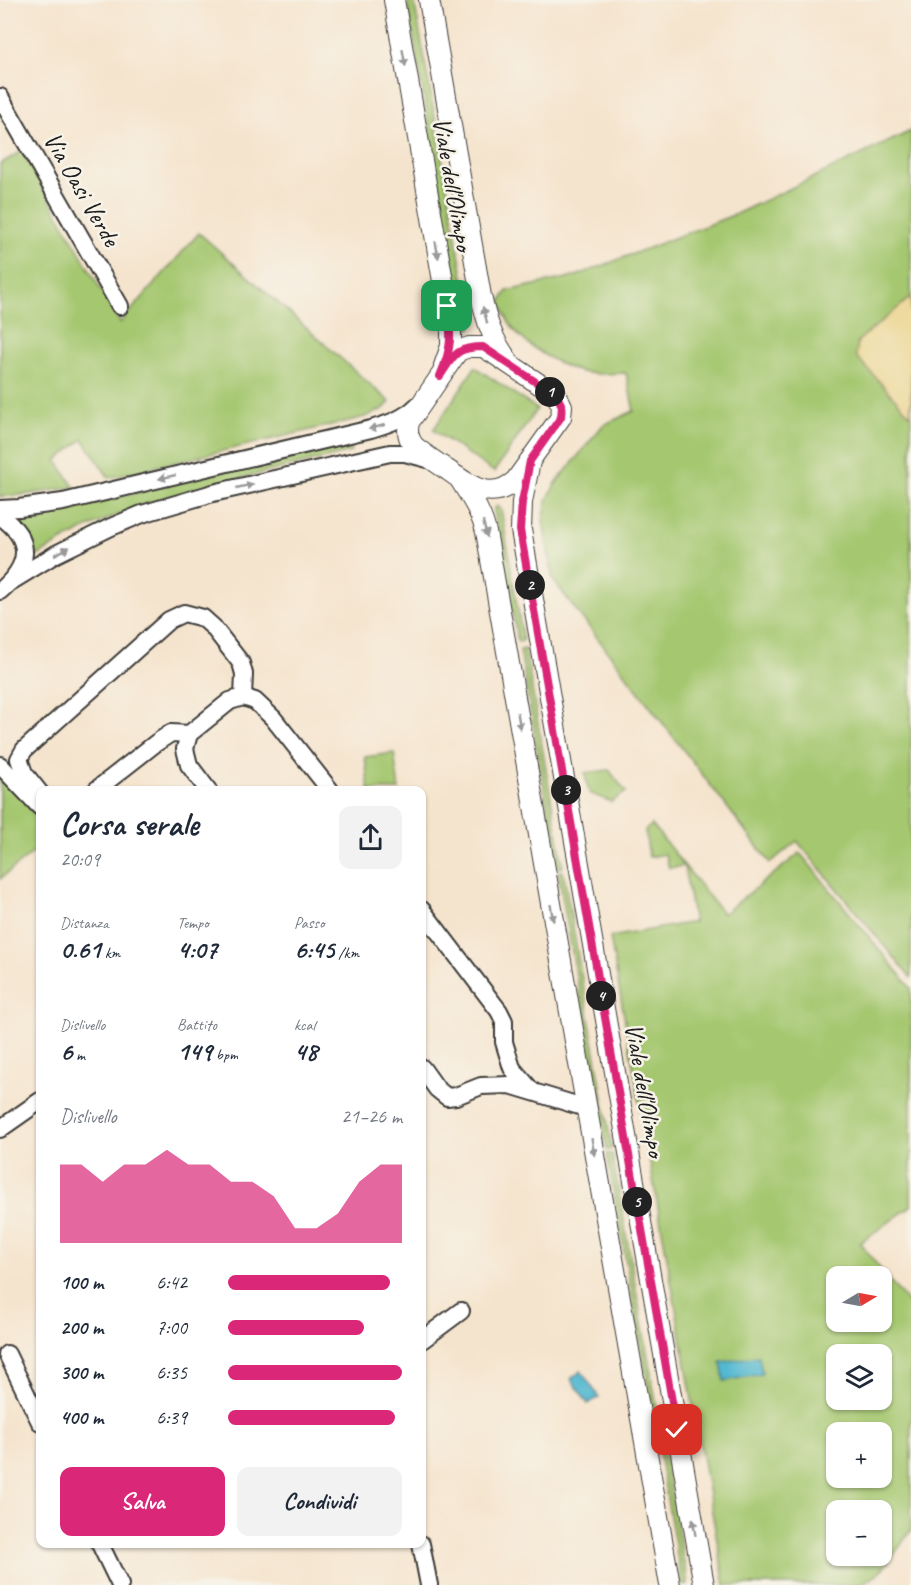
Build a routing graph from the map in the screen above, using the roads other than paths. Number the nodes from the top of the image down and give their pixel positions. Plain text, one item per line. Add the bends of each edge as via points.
1 (394, 0) edge
2 (429, 0) edge
3 (0, 97) edge
4 (120, 306) dead end
5 (512, 366) junction
6 (440, 376) junction
7 (426, 397) junction
8 (434, 461) junction
9 (530, 461) junction
10 (459, 478) junction
11 (0, 509) edge
12 (0, 516) edge
13 (6, 586) edge
14 (243, 697) junction
15 (189, 734) junction
16 (0, 765) edge
17 (101, 786) edge
18 (205, 786) edge
19 (327, 786) edge
20 (36, 788) edge
21 (36, 803) edge
22 (426, 915) edge
23 (426, 1074) edge
24 (532, 1091) junction
25 (36, 1104) edge
26 (586, 1108) junction
27 (0, 1130) edge
28 (460, 1311) dead end
29 (426, 1337) edge
30 (7, 1354) dead end
31 (36, 1414) edge
32 (102, 1548) edge
33 (422, 1548) edge
34 (120, 1585) edge
35 (429, 1585) edge
36 (670, 1585) edge
37 (704, 1585) edge

1 -> 6 street, Viale dell'Olimpo via 451,327 451,346
5 -> 2 street, Viale dell'Olimpo via 486,320
3 - 4 street, Via Oasi Verde
5 - 6 street via 483,347 470,347 458,351
5 - 9 street via 557,396 562,406 561,417
6 - 7 street
7 - 8 street via 407,432 414,446
7 -> 11 street via 402,418 371,429 63,502
8 - 10 street
13 -> 8 street via 56,554 111,527 176,503 390,453
9 - 10 street via 510,486 497,490 475,488
37 -> 9 street, Viale dell'Olimpo via 520,530
10 -> 26 street via 485,526
12 - 13 street via 15,528 24,548 20,570
14 - 15 street via 230,701
14 - 19 street via 255,701 273,717
14 - 20 street via 241,663 203,618 184,613 169,620 24,750 19,759
15 - 17 street via 171,733
15 - 18 street via 184,749 189,765
16 - 21 street
22 - 24 street via 499,1011 512,1068
23 - 24 street via 447,1097 481,1086 510,1085
24 - 26 street
25 - 27 street
26 -> 36 street
28 - 29 street
30 - 31 street
32 - 34 street
33 - 35 street

